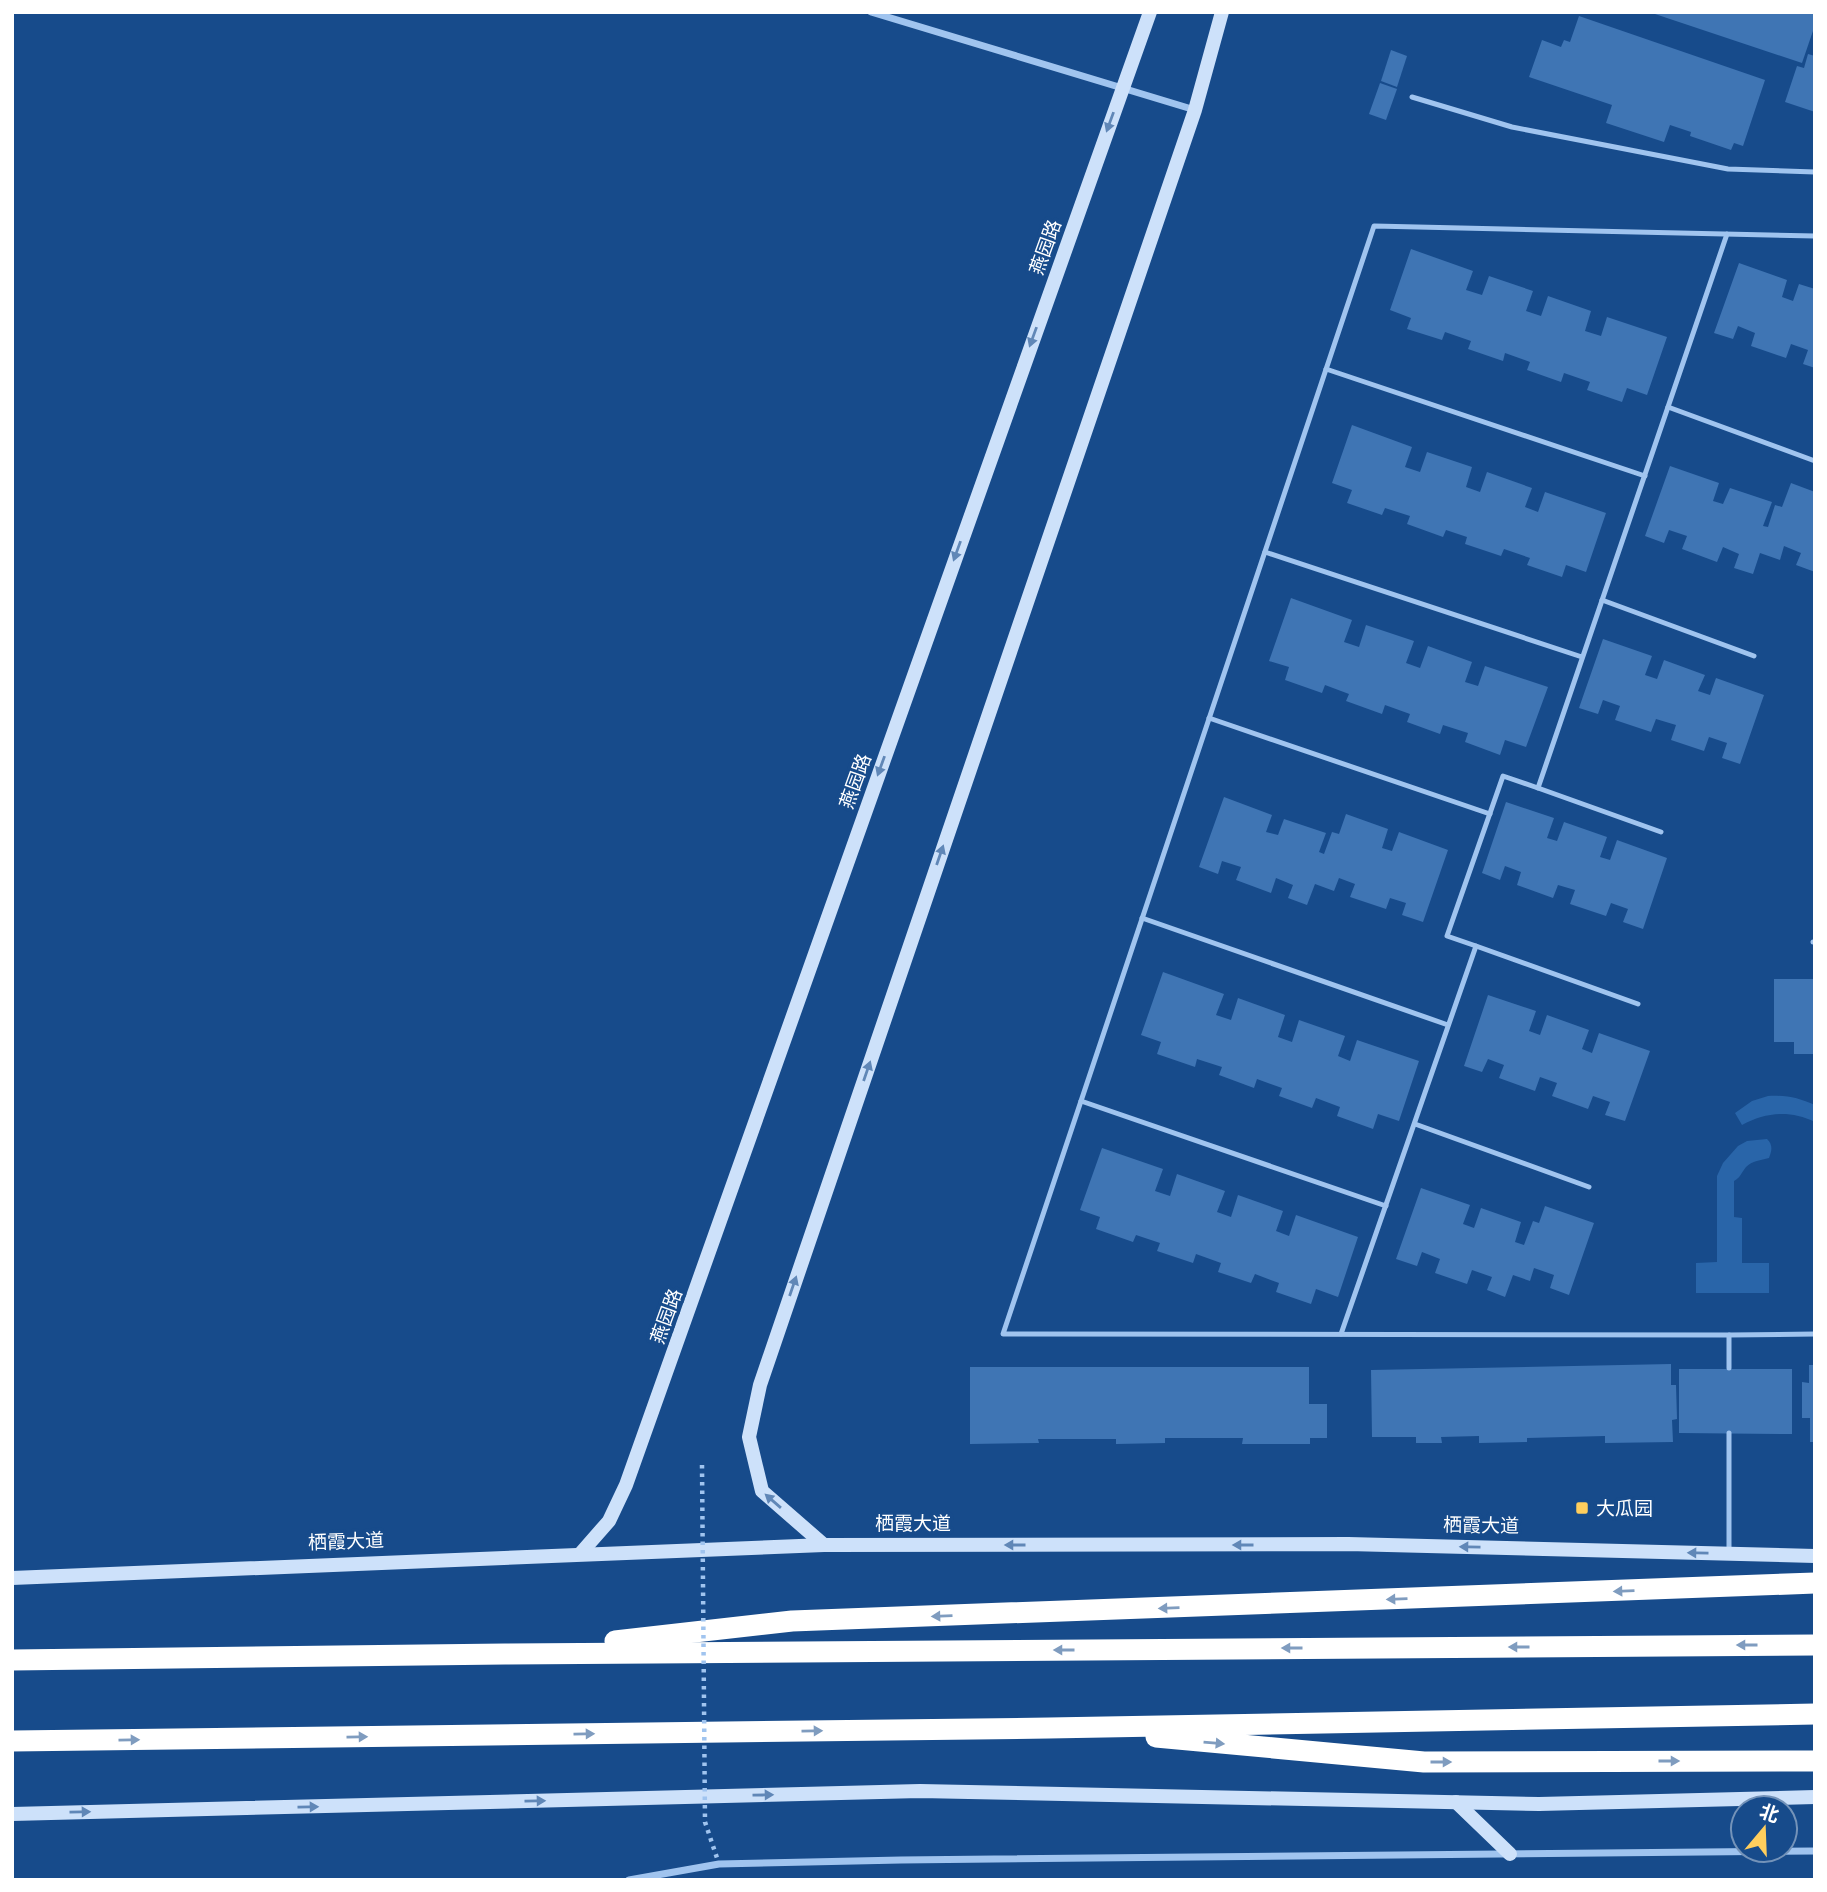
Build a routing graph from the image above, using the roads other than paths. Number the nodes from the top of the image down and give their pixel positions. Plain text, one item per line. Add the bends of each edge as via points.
1 (871, 12) edge
2 (1150, 12) edge
3 (1222, 12) edge
4 (1122, 88) junction
5 (1412, 97) dead end
6 (1195, 110) junction
7 (1815, 172) edge
8 (1727, 234) junction
9 (1815, 236) edge
10 (1326, 369) junction
11 (1668, 407) junction
12 (1815, 461) edge
13 (1645, 476) junction
14 (1265, 552) junction
15 (1602, 600) junction
16 (1754, 656) dead end
17 (1582, 657) junction
18 (1209, 718) junction
19 (1538, 788) junction
20 (1489, 814) junction
21 (1661, 832) dead end
22 (1142, 918) junction
23 (1476, 946) junction
24 (1638, 1004) dead end
25 (1448, 1026) junction
26 (1081, 1101) junction
27 (1415, 1124) junction
28 (1589, 1187) dead end
29 (1386, 1206) junction
30 (1815, 1334) edge
31 (1342, 1335) junction
32 (1729, 1335) junction
33 (1729, 1368) dead end
34 (1729, 1433) dead end
35 (824, 1545) junction
36 (580, 1554) junction
37 (1730, 1554) junction
38 (1815, 1556) edge
39 (12, 1578) edge
40 (1815, 1583) edge
41 (1815, 1645) edge
42 (505, 1654) junction
43 (12, 1660) edge
44 (1815, 1714) edge
45 (1049, 1728) junction
46 (12, 1741) edge
47 (1815, 1761) edge
48 (1815, 1797) edge
49 (1457, 1802) junction
50 (12, 1814) edge
51 (1815, 1851) edge
52 (1510, 1854) junction
53 (629, 1880) edge

1 - 4 street
2 - 4 main road, 燕园路
3 - 6 main road
4 - 6 street
4 -> 36 main road, 燕园路 via 626,1485 609,1521
5 - 7 lane via 1512,127 1728,169
35 -> 6 main road via 762,1491 749,1437 760,1385
8 - 9 lane
8 - 10 lane via 1374,226
8 - 11 lane
10 - 13 lane
10 - 14 lane
11 - 12 lane
11 - 13 lane
13 - 15 lane
14 - 17 lane
14 - 18 lane
15 - 16 lane
15 - 17 lane
17 - 19 lane
18 - 20 lane
18 - 22 lane
19 - 20 lane via 1503,776
19 - 21 lane
20 - 23 lane via 1447,936
22 - 25 lane
22 - 26 lane
23 - 24 lane
23 - 25 lane
25 - 27 lane
26 - 29 lane
26 - 31 lane via 1003,1334
27 - 28 lane
27 - 29 lane
29 - 31 lane
30 - 32 lane
31 - 32 lane
32 - 33 lane
34 - 37 lane
35 - 36 main road, 栖霞大道
37 -> 35 main road, 栖霞大道 via 1348,1544
36 - 39 main road, 栖霞大道
37 - 38 main road, 栖霞大道
40 -> 42 highway via 792,1621
41 -> 42 highway
42 - 43 highway
44 - 45 highway
46 -> 45 highway
45 -> 47 highway via 1424,1762
48 - 49 main road
50 -> 49 main road via 920,1791
49 - 52 main road
51 - 52 street
52 - 53 street via 719,1864

